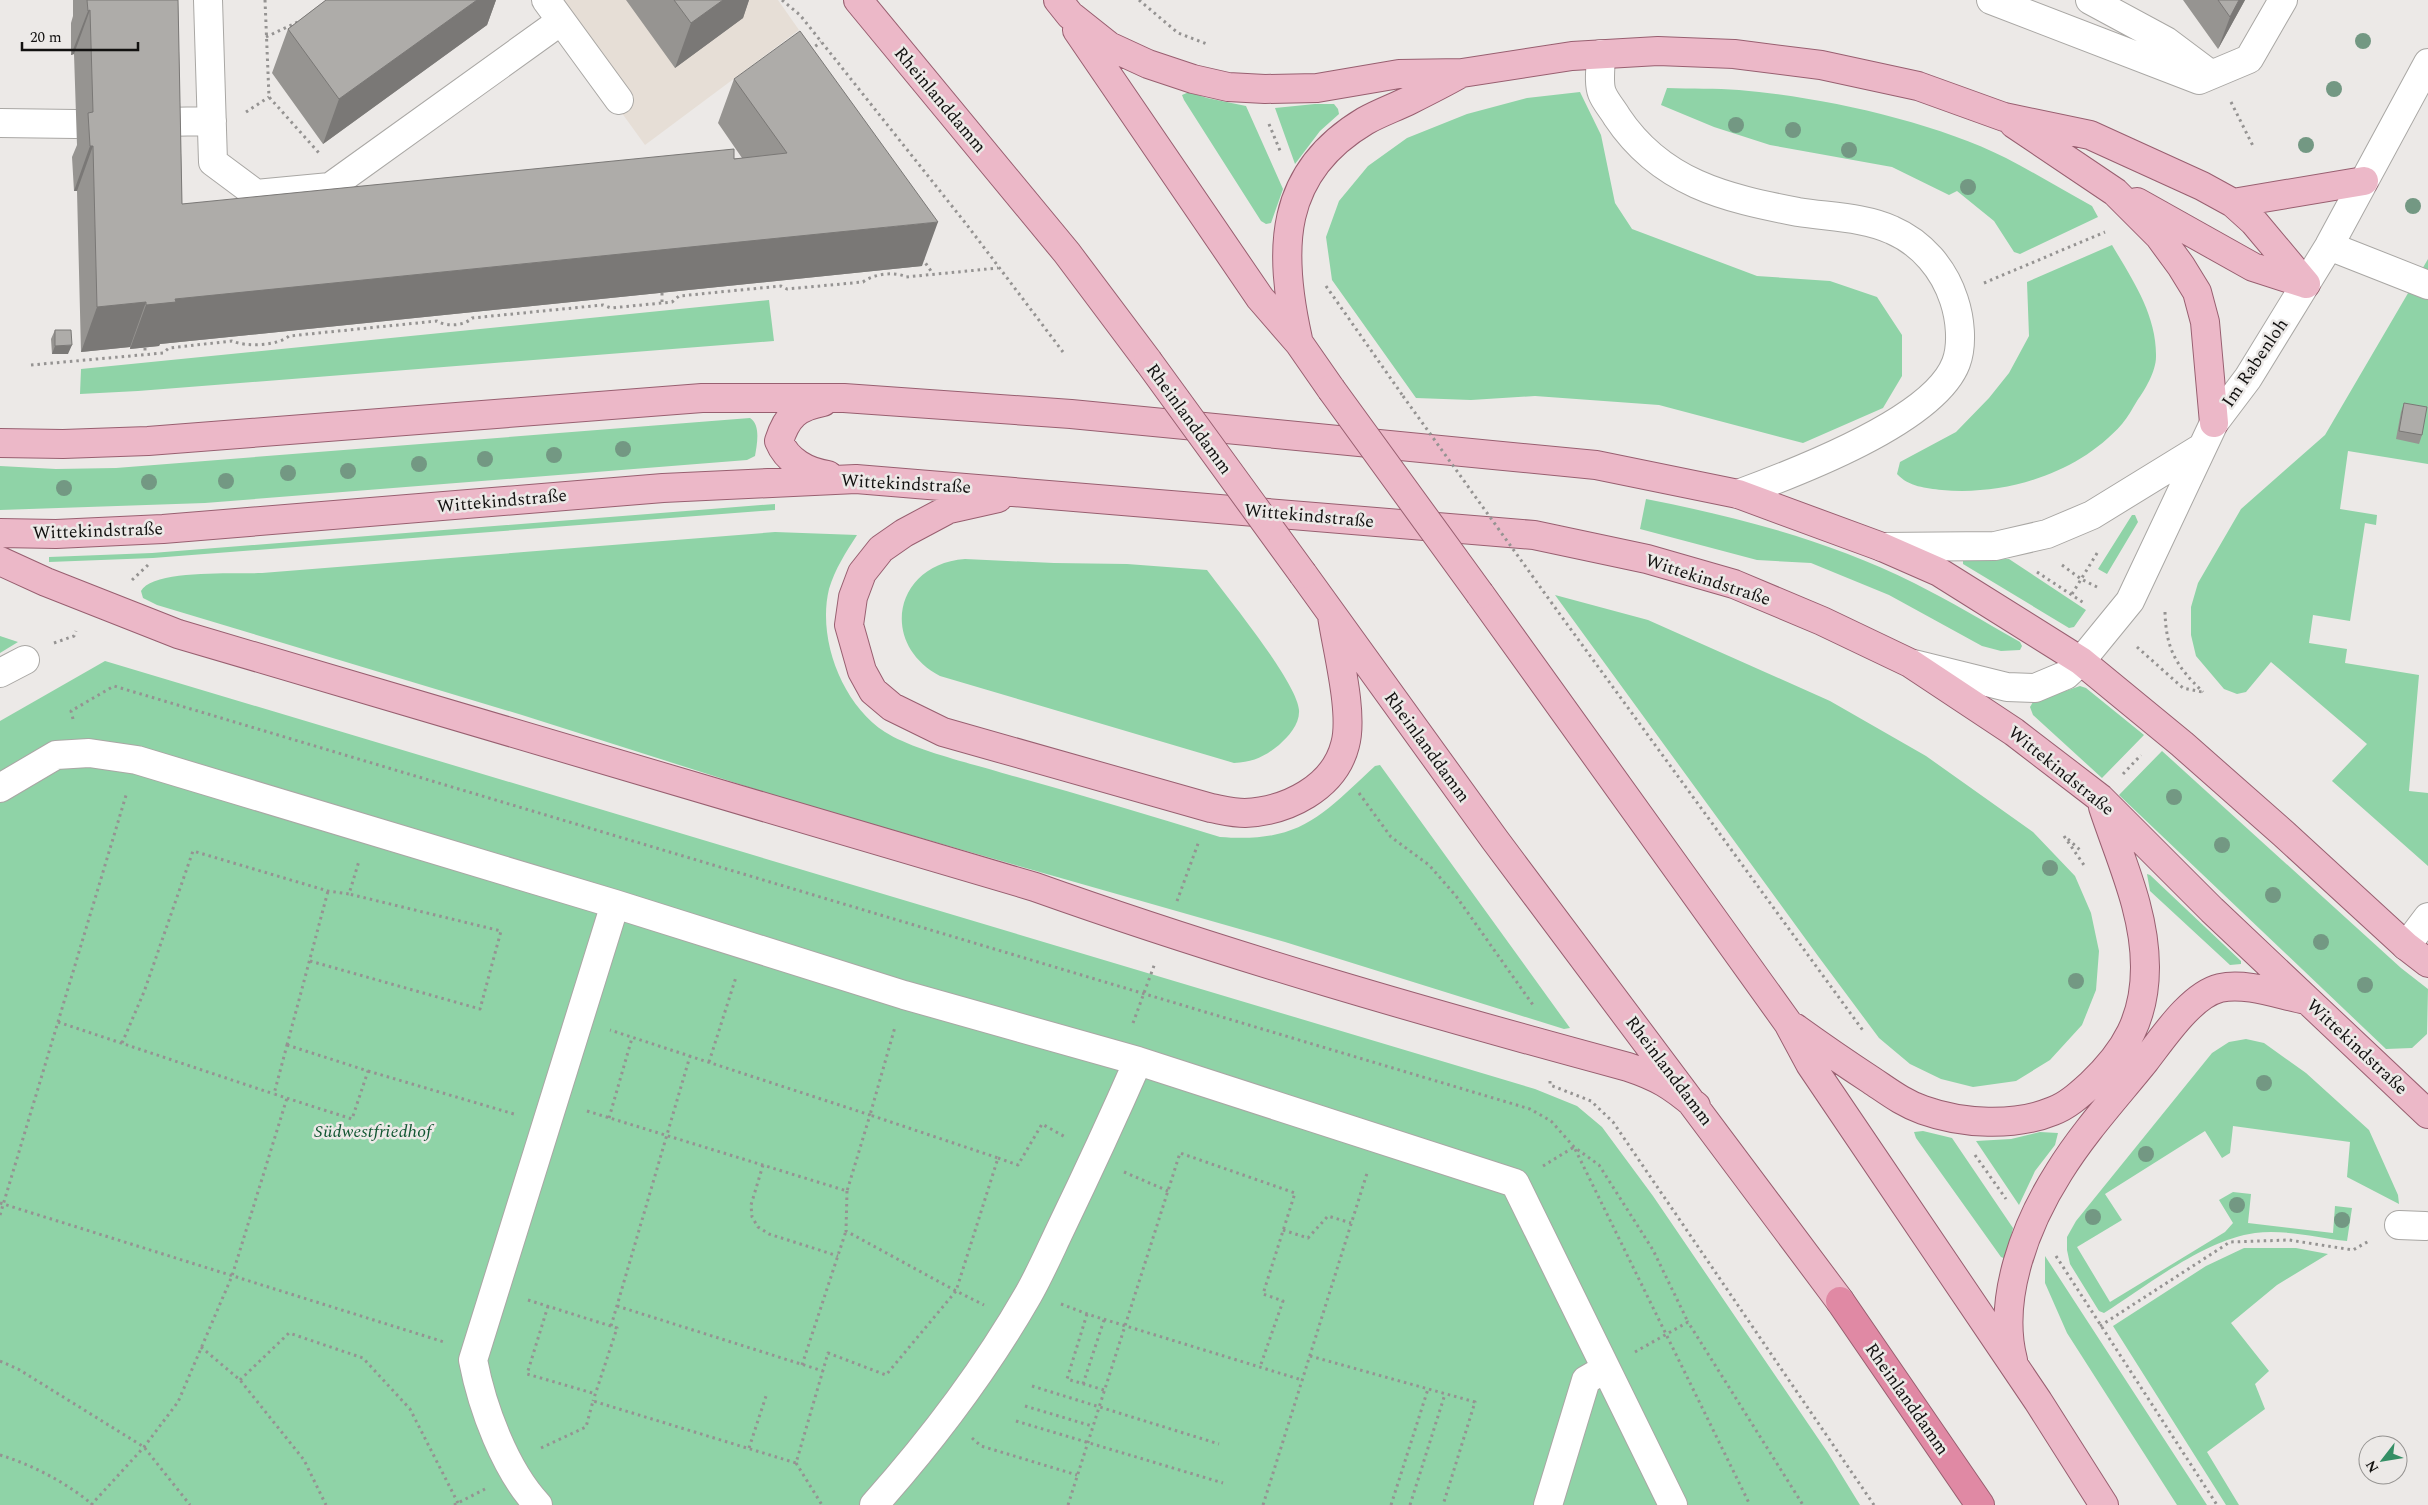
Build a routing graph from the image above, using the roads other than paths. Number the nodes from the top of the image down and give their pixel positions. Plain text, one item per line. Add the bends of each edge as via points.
1 (208, 0) edge
2 (858, 0) edge
3 (1057, 0) edge
4 (1991, 0) edge
5 (2090, 0) edge
6 (2283, 0) edge
7 (553, 10) edge
8 (1601, 54) junction
9 (2428, 64) edge
10 (1462, 73) junction
11 (2211, 75) junction
12 (619, 100) dead end
13 (2004, 117) junction
14 (212, 121) junction
15 (163, 122) edge
16 (0, 123) edge
17 (76, 124) dead end
18 (2364, 181) junction
19 (2115, 192) junction
20 (2233, 203) junction
21 (2329, 246) junction
22 (2306, 284) junction
23 (2428, 285) edge
24 (1299, 343) junction
25 (844, 398) junction
26 (2214, 422) junction
27 (0, 443) edge
28 (2201, 448) junction
29 (856, 478) junction
30 (1027, 491) junction
31 (1738, 494) junction
32 (0, 533) edge
33 (1882, 548) junction
34 (0, 561) edge
35 (1332, 616) junction
36 (24, 660) dead end
37 (2081, 661) junction
38 (1910, 663) junction
39 (0, 673) edge
40 (0, 788) edge
41 (2108, 790) junction
42 (616, 904) junction
43 (2428, 917) edge
44 (2406, 946) junction
45 (2428, 963) edge
46 (2306, 1000) junction
47 (1788, 1023) junction
48 (1130, 1059) junction
49 (1696, 1106) junction
50 (2428, 1114) edge
51 (1840, 1301) joint
52 (1605, 1369) junction
53 (2023, 1379) junction
54 (538, 1505) edge
55 (874, 1505) edge
56 (1548, 1505) edge
57 (1673, 1505) edge
58 (1980, 1505) edge
59 (2104, 1505) edge

1 - 14 street
2 - 35 main road, Rheinlanddamm, bridge via 1067,253
3 - 10 main road via 1070,15 1109,46 1148,64 1228,87 1317,88 1399,74
3 - 24 main road via 1260,298
4 - 11 street via 2199,80
5 - 11 street via 2166,42
6 - 11 street via 2249,59
7 - 12 street
7 - 14 street via 330,187 256,194 213,162
8 - 10 main road
8 - 13 main road via 1658,51 1734,54 1821,65 1918,86
8 - 31 street via 1602,93 1629,135 1657,163 1684,179 1739,199 1862,221 1892,230 1919,246 1937,265 1958,311 1960,336 1956,362 1942,386 1913,411 1816,465
9 - 18 street, Im Rabenloh
10 - 24 main road via 1366,120 1336,140 1302,187 1290,215 1286,243 1289,296
13 - 19 main road
13 - 20 main road via 2090,135
14 - 15 street
16 - 17 street
18 - 20 main road
18 - 21 street, Im Rabenloh
19 - 22 main road via 2145,205 2253,267
19 - 26 main road via 2159,236 2197,292 2205,322
20 - 22 main road via 2254,222
21 - 22 street, Im Rabenloh
21 - 23 street
22 - 26 street, Im Rabenloh via 2248,378
24 - 47 main road, bridge
25 - 27 main road via 702,398 148,442
25 - 29 main road via 793,413 783,426 779,441 782,450 794,462 817,473
25 - 31 main road via 1071,414 1596,465
26 - 28 street, Im Rabenloh
28 - 33 street via 2092,515 2047,534 1995,546
28 - 37 street, Im Rabenloh via 2130,601
29 - 30 main road, Wittekindstraße
29 - 32 main road, Wittekindstraße via 663,488 163,529
30 - 35 main road via 948,509 904,533 881,549 862,573 853,597 849,625 862,671 873,691 892,707 943,732 1211,808 1244,813 1271,809 1298,800 1326,780 1337,766 1346,744 1347,724
30 - 38 main road, Wittekindstraße via 1534,535 1647,558 1734,584
31 - 33 main road
33 - 37 main road via 1939,572
34 - 49 main road via 178,634 1034,887 1165,933 1657,1077
35 - 49 main road, Rheinlanddamm via 1495,840
36 - 39 street
37 - 38 street, Im Rabenloh via 2066,675 2035,688 2007,687
37 - 44 main road via 2182,744
38 - 41 main road, Wittekindstraße
40 - 42 street via 56,755 81,753 136,760
41 - 46 main road, Wittekindstraße
41 - 47 main road via 2144,939 2142,1007 2130,1037 2114,1061 2076,1097 2054,1111 2000,1122 1940,1115 1902,1102
42 - 48 street via 904,995
42 - 54 street via 473,1360 478,1385 514,1473
43 - 44 street
44 - 45 main road
46 - 50 main road, Wittekindstraße
46 - 53 main road via 2242,987 2220,988 2203,995 2172,1028 2080,1142 2042,1201 2019,1262 2009,1312 2008,1339
47 - 53 main road via 1810,1064
48 - 52 street via 1515,1183
48 - 55 street via 1094,1158 1030,1292 982,1371
49 - 51 main road, Rheinlanddamm
51 - 58 highway, Rheinlanddamm
52 - 56 street via 1586,1380
52 - 57 street
53 - 59 main road

